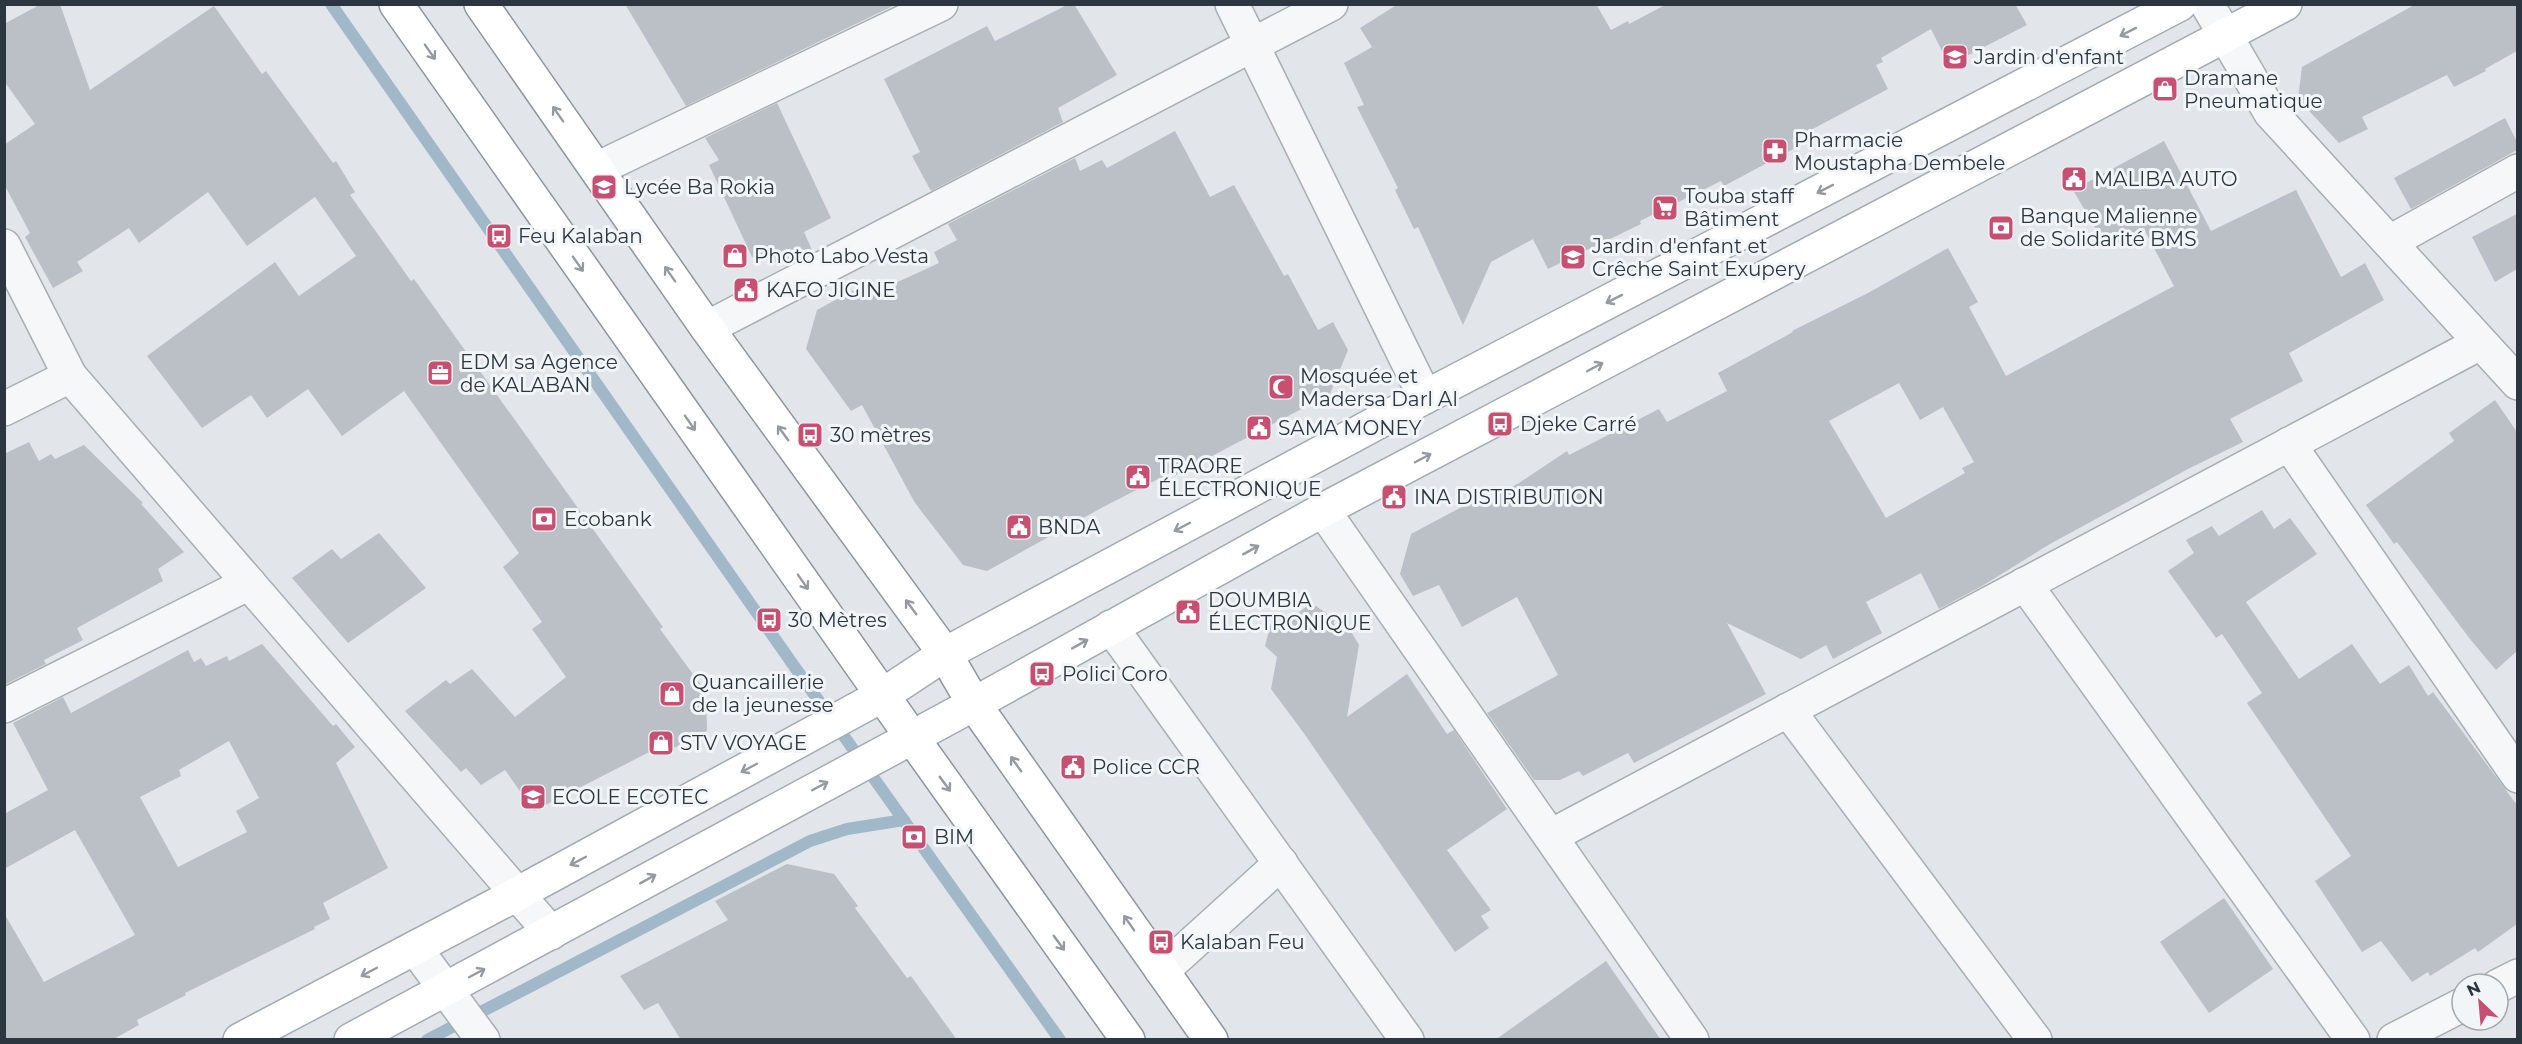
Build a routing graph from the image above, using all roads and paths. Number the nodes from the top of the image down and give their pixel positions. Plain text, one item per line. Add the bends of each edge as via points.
1 (396, 4) edge
2 (481, 4) edge
3 (941, 4) edge
4 (1232, 4) edge
5 (1331, 4) edge
6 (2180, 4) edge
7 (2207, 4) edge
8 (2284, 4) edge
9 (2224, 36) junction
10 (1252, 46) junction
11 (597, 169) junction
12 (2517, 171) edge
13 (2390, 242) junction
14 (4, 246) edge
15 (707, 328) junction
16 (2480, 343) junction
17 (70, 376) junction
18 (2517, 383) edge
19 (1425, 398) junction
20 (4, 409) edge
21 (2289, 444) junction
22 (1323, 510) junction
23 (249, 583) junction
24 (2025, 584) junction
25 (1111, 627) junction
26 (945, 654) junction
27 (883, 695) junction
28 (974, 704) junction
29 (4, 706) edge
30 (1788, 710) junction
31 (911, 736) junction
32 (2517, 776) edge
33 (1551, 836) junction
34 (1281, 863) junction
35 (517, 894) junction
36 (551, 933) junction
37 (415, 948) junction
38 (1162, 971) junction
39 (445, 990) junction
40 (2450, 1011) edge
41 (240, 1040) edge
42 (351, 1040) edge
43 (483, 1040) edge
44 (1128, 1040) edge
45 (1211, 1040) edge
46 (1407, 1040) edge
47 (1692, 1040) edge
48 (2035, 1040) edge
49 (2353, 1040) edge
50 (2394, 1040) edge

1 -> 27 main road
11 -> 2 main road
3 - 11 street
4 - 10 street
5 - 10 street
6 -> 19 main road
7 - 9 street
8 - 9 main road
9 - 13 street via 2270,112
22 -> 9 main road
10 - 15 street
10 - 19 street
15 -> 11 main road
12 - 13 street
13 - 16 street
14 - 17 street
26 -> 15 main road
16 - 18 street
16 - 21 street
17 - 20 street
17 - 23 street
19 -> 26 main road
21 - 24 street
21 - 32 street
25 -> 22 main road
22 - 33 street
23 - 29 street
23 - 35 street
24 - 30 street
24 - 49 street
28 -> 25 main road
25 - 34 street
26 - 27 main road
26 - 28 main road
27 - 31 main road
27 -> 35 main road
28 - 31 main road
38 -> 28 main road
30 - 33 street
30 - 48 street
36 -> 31 main road
31 -> 44 main road
33 - 47 street
34 - 38 street
34 - 46 street
35 - 36 street
35 - 37 main road
39 -> 36 main road
37 - 39 street
37 -> 41 main road
38 - 45 main road
39 - 42 main road
39 - 43 street
40 - 50 street

